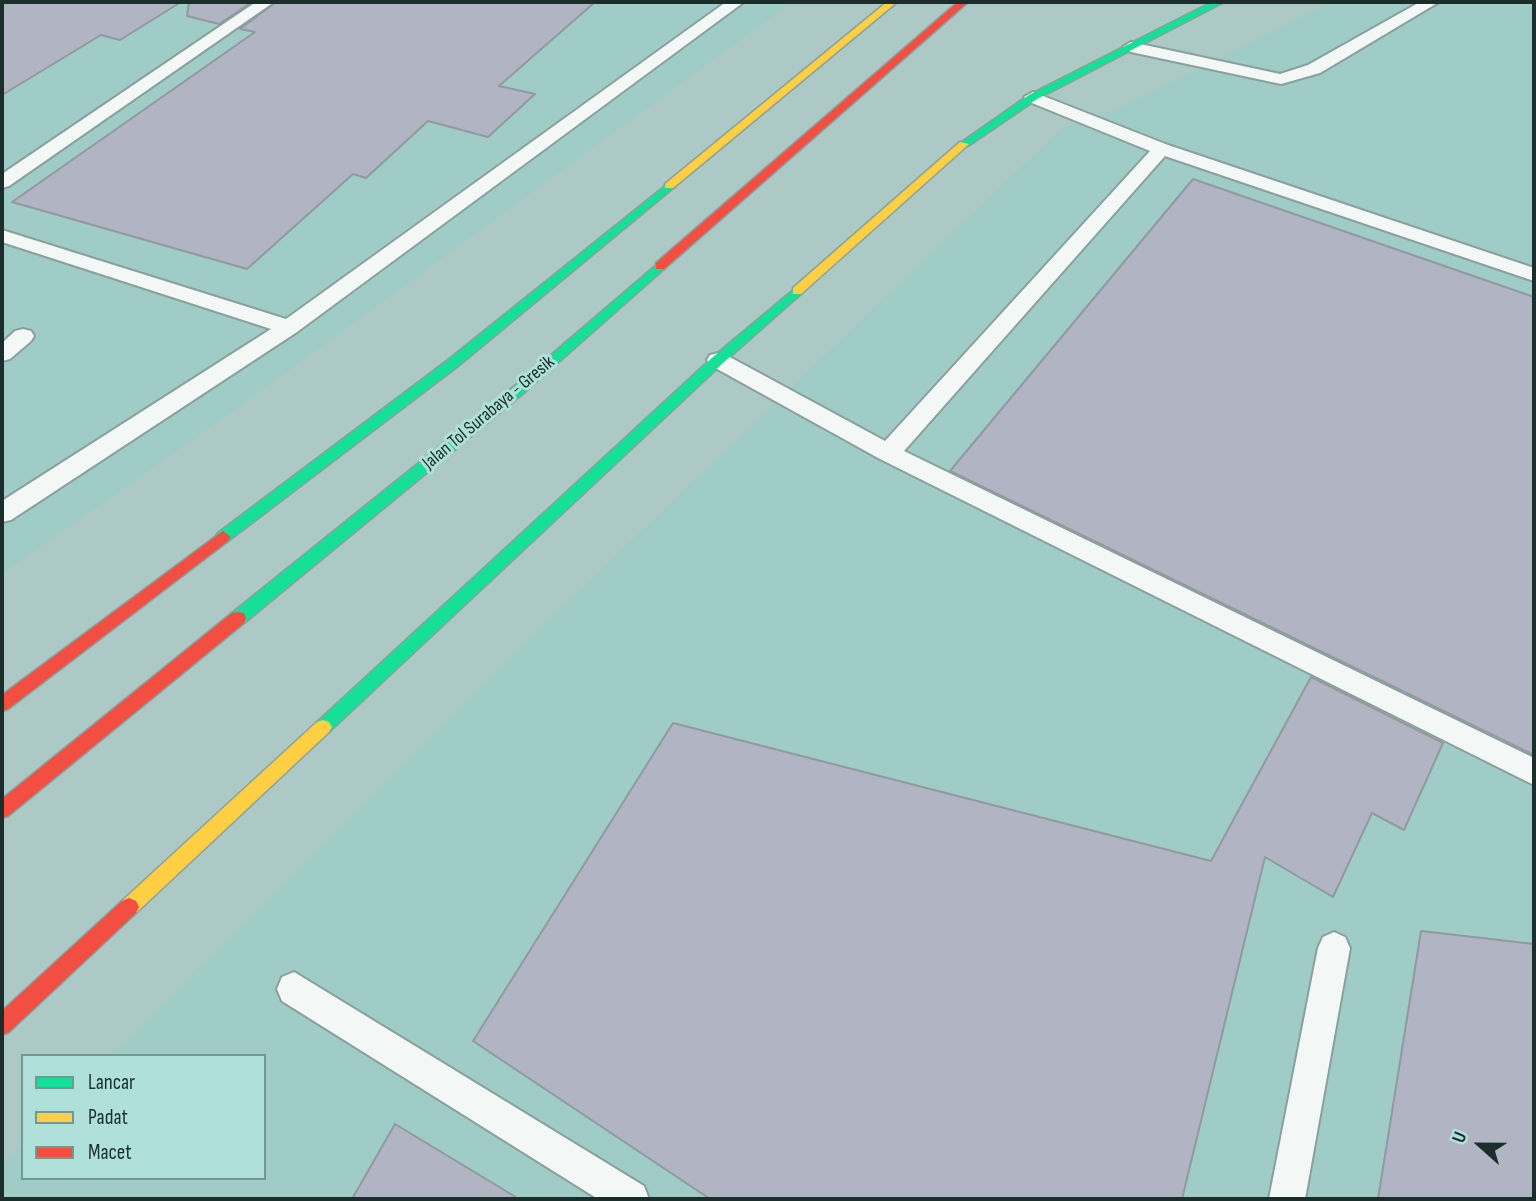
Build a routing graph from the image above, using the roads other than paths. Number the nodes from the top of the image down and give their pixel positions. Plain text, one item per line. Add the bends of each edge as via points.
1 (267, 2) edge
2 (736, 2) edge
3 (892, 2) edge
4 (963, 2) edge
5 (1219, 2) edge
6 (1431, 2) edge
7 (1131, 47) junction
8 (1033, 97) junction
9 (1161, 149) junction
10 (2, 181) edge
11 (2, 236) edge
12 (1534, 275) edge
13 (289, 327) junction
14 (23, 336) dead end
15 (2, 354) edge
16 (718, 360) junction
17 (888, 453) junction
18 (2, 513) edge
19 (2, 704) edge
20 (1534, 772) edge
21 (2, 810) edge
22 (1334, 948) dead end
23 (294, 989) dead end
24 (2, 1025) edge
25 (631, 1199) edge
26 (1287, 1199) edge

1 - 10 lane
2 - 13 lane
3 - 19 main road via 453,363
4 - 21 main road, Jalan Tol Surabaya - Gresik via 521,388
5 - 7 main road
6 - 7 lane via 1314,69 1281,79
7 - 8 main road
8 - 9 lane
8 - 16 main road via 977,133
9 - 12 lane
9 - 17 lane
11 - 13 lane
13 - 18 lane
14 - 15 lane
16 - 17 lane
16 - 24 main road
17 - 20 lane
22 - 26 lane
23 - 25 lane

